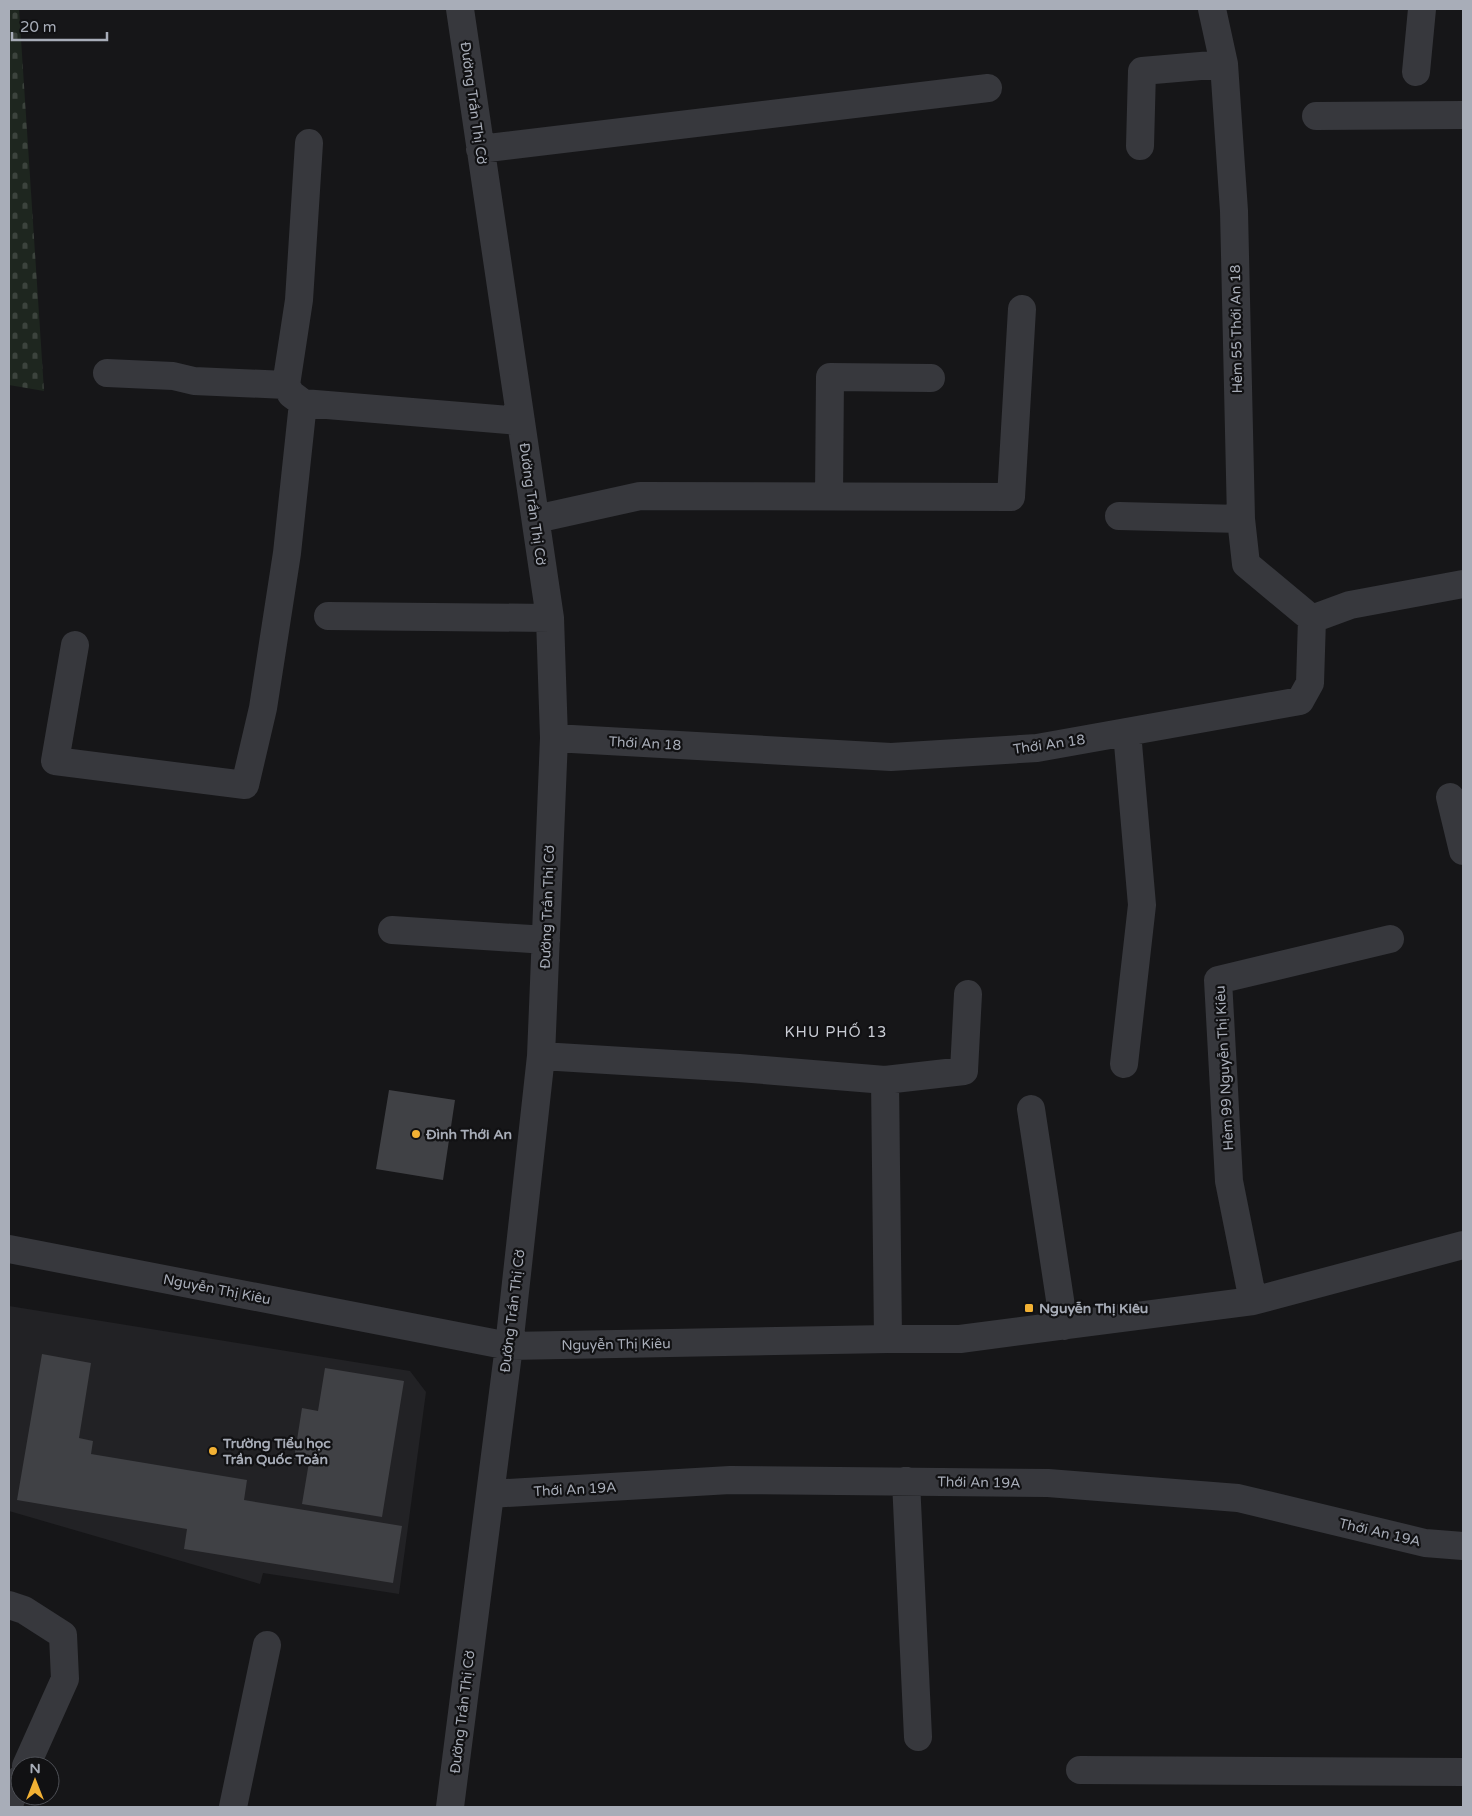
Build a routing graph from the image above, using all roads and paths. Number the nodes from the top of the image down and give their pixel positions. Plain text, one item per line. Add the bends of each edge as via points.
1 (460, 9) edge
2 (1212, 9) edge
3 (1422, 9) edge
4 (1224, 64) junction
5 (1416, 72) dead end
6 (988, 88) dead end
7 (1463, 115) edge
8 (1316, 116) dead end
9 (309, 143) dead end
10 (1140, 146) dead end
11 (480, 149) junction
12 (1022, 309) dead end
13 (107, 373) dead end
14 (930, 378) dead end
15 (294, 394) junction
16 (521, 421) junction
17 (829, 496) junction
18 (1119, 516) dead end
19 (536, 519) junction
20 (1241, 519) junction
21 (1463, 584) edge
22 (328, 616) dead end
23 (550, 618) junction
24 (1312, 619) junction
25 (75, 646) dead end
26 (1127, 732) junction
27 (554, 738) junction
28 (1450, 798) dead end
29 (1463, 851) edge
30 (392, 930) dead end
31 (1390, 939) dead end
32 (546, 940) junction
33 (968, 994) dead end
34 (541, 1056) junction
35 (1124, 1064) dead end
36 (885, 1080) junction
37 (1031, 1109) dead end
38 (1463, 1245) edge
39 (9, 1249) edge
40 (1253, 1301) junction
41 (1064, 1326) junction
42 (888, 1339) junction
43 (509, 1346) junction
44 (906, 1481) junction
45 (490, 1494) junction
46 (1463, 1546) edge
47 (9, 1605) edge
48 (267, 1646) dead end
49 (918, 1737) dead end
50 (30, 1756) edge
51 (1080, 1770) dead end
52 (1463, 1772) edge
53 (233, 1807) edge
54 (450, 1807) edge

1 - 11 street, Đường Trần Thị Cờ
2 - 4 street, Hẻm 55 Thới An 18
3 - 5 street
4 - 10 street via 1142,71
4 - 20 street, Hẻm 55 Thới An 18 via 1234,211
6 - 11 street
7 - 8 street
9 - 15 street
11 - 16 street, Đường Trần Thị Cờ
12 - 17 street via 1011,497
13 - 15 street via 173,376
14 - 17 street via 830,377
15 - 16 street
15 - 25 street via 287,553 264,708 245,785 55,761
16 - 19 street, Đường Trần Thị Cờ
17 - 19 street via 640,496
18 - 20 street
19 - 23 street, Đường Trần Thị Cờ
20 - 24 street, Hẻm 55 Thới An 18 via 1246,564
21 - 24 street via 1350,605
22 - 23 street
23 - 27 street, Đường Trần Thị Cờ
24 - 26 street, Thới An 18 via 1310,684 1300,701
26 - 27 street, Thới An 18 via 1037,748 892,757
26 - 35 street via 1142,905
27 - 32 street, Đường Trần Thị Cờ
28 - 29 street
30 - 32 street
31 - 40 street, Hẻm 99 Nguyễn Thị Kiêu via 1218,980 1229,1181
32 - 34 street, Đường Trần Thị Cờ
33 - 36 street via 964,1071
34 - 36 street
34 - 43 street, Đường Trần Thị Cờ
36 - 42 street
37 - 41 street
38 - 40 street, Nguyễn Thị Kiêu
39 - 43 street, Nguyễn Thị Kiêu
40 - 41 street, Nguyễn Thị Kiêu
41 - 42 street, Nguyễn Thị Kiêu via 960,1339
42 - 43 street, Nguyễn Thị Kiêu
43 - 45 street, Đường Trần Thị Cờ
44 - 45 street, Thới An 19A via 730,1480
44 - 46 street, Thới An 19A via 1048,1484 1238,1498 1425,1543
44 - 49 street
45 - 54 street, Đường Trần Thị Cờ
47 - 50 street via 24,1610 63,1635 65,1679
48 - 53 street
51 - 52 street

